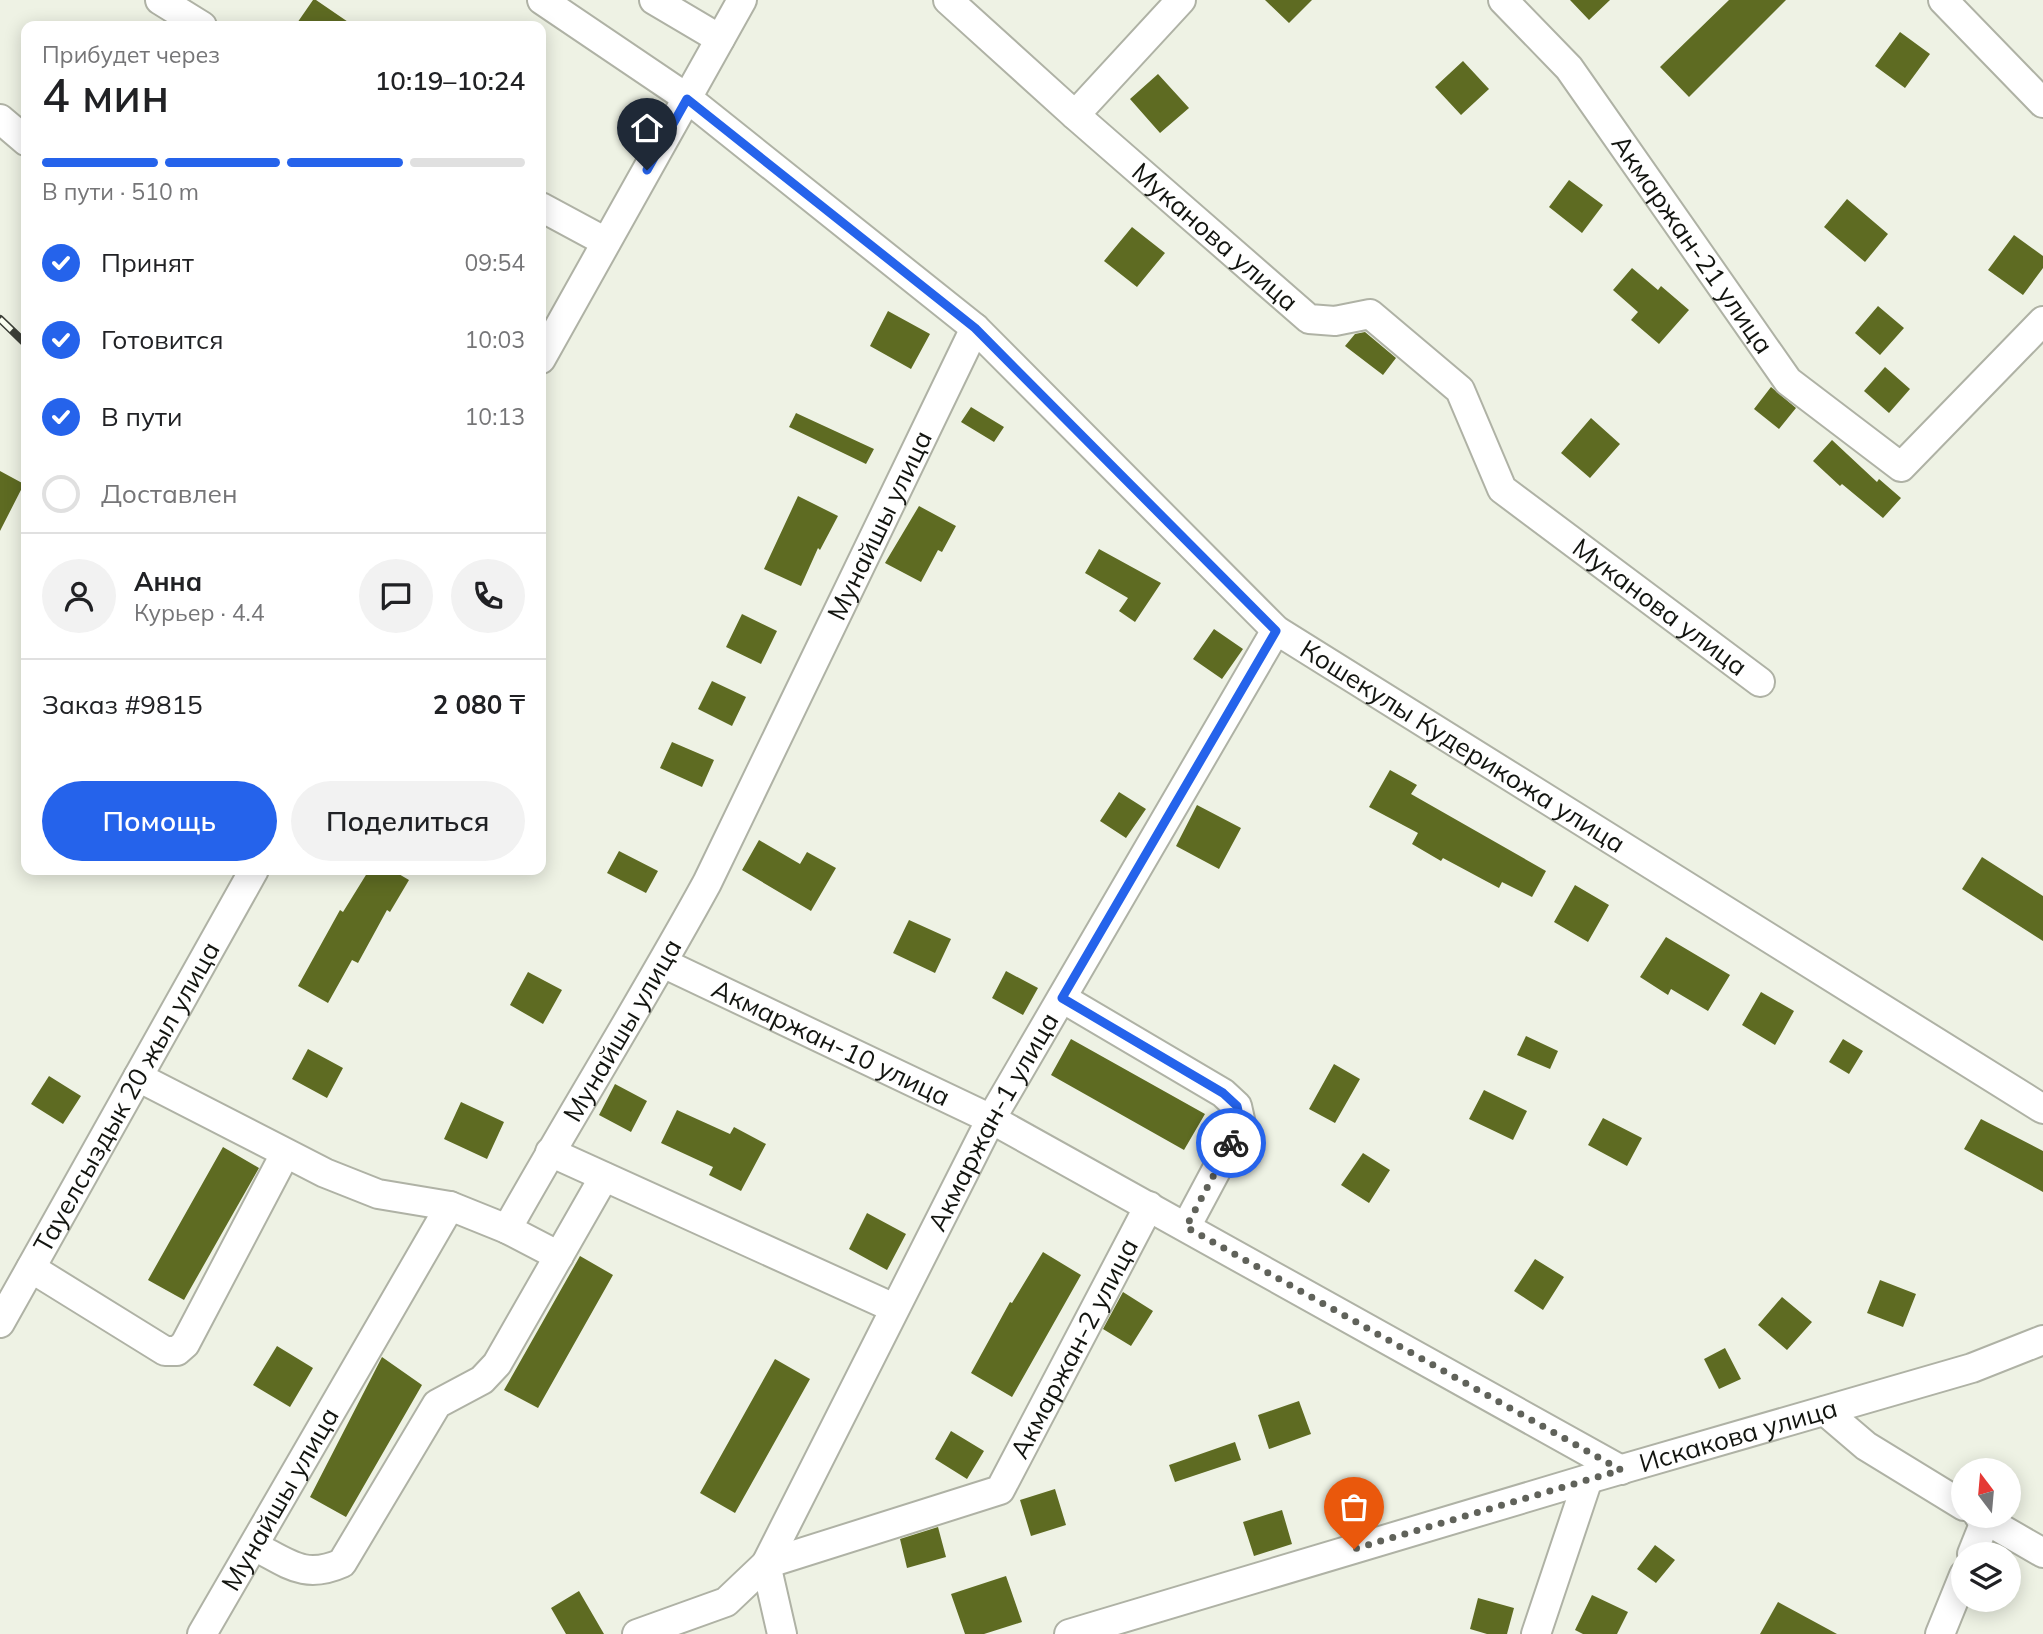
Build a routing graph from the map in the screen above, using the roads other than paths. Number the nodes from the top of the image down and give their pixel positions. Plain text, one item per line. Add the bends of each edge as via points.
1 (160, 0) edge
2 (542, 0) edge
3 (654, 0) edge
4 (742, 0) edge
5 (948, 0) edge
6 (1181, 0) edge
7 (1503, 0) edge
8 (1943, 0) edge
9 (194, 21) edge
10 (720, 39) junction
11 (687, 99) junction
12 (2043, 103) edge
13 (1075, 115) junction
14 (0, 119) edge
15 (21, 137) edge
16 (546, 211) edge
17 (606, 242) junction
18 (2043, 321) edge
19 (975, 328) junction
20 (546, 350) edge
21 (1276, 631) junction
22 (1760, 682) dead end
23 (251, 875) edge
24 (663, 962) junction
25 (1062, 998) junction
26 (138, 1077) junction
27 (2043, 1109) edge
28 (991, 1119) junction
29 (550, 1152) junction
30 (285, 1154) junction
31 (604, 1177) junction
32 (450, 1206) junction
33 (1149, 1206) junction
34 (1186, 1227) junction
35 (507, 1229) junction
36 (559, 1255) junction
37 (31, 1268) junction
38 (894, 1308) junction
39 (0, 1323) edge
40 (2043, 1340) edge
41 (1825, 1411) junction
42 (1621, 1470) junction
43 (1588, 1479) junction
44 (1951, 1499) edge
45 (2000, 1528) edge
46 (254, 1546) junction
47 (2043, 1553) edge
48 (766, 1564) junction
49 (1951, 1607) edge
50 (202, 1634) edge
51 (637, 1634) edge
52 (782, 1634) edge
53 (1069, 1634) edge
54 (1536, 1634) edge
55 (1940, 1634) edge

1 - 9 street
2 - 11 street, Кошекулы Кудерикожа улица
3 - 10 street
4 - 10 street
5 - 13 street, Муканова улица
6 - 13 street
7 - 18 street, Акмаржан-21 улица via 1569,68 1788,382 1901,467
8 - 12 street
10 - 11 street
11 - 17 street
11 - 19 street, Кошекулы Кудерикожа улица
13 - 22 street, Муканова улица via 1308,319 1335,321 1370,314 1460,390 1502,489
14 - 15 street
16 - 17 street
17 - 20 street
19 - 21 street, Кошекулы Кудерикожа улица
19 - 24 street, Мунайшы улица via 707,883
21 - 25 street, Акмаржан-1 улица
21 - 27 street, Кошекулы Кудерикожа улица
23 - 26 street, Тауелсыздык 20 жыл улица
24 - 28 street, Акмаржан-10 улица
24 - 29 street, Мунайшы улица
25 - 28 street, Акмаржан-1 улица
25 - 34 street via 1223,1093 1237,1106 1241,1124
26 - 30 street
26 - 37 street, Тауелсыздык 20 жыл улица
28 - 33 street, Акмаржан-10 улица
28 - 38 street, Акмаржан-1 улица
29 - 31 street
29 - 35 street, Мунайшы улица
30 - 32 street via 378,1194
30 - 37 street via 185,1344 177,1351 165,1351
31 - 36 street
31 - 38 street
32 - 35 street
32 - 46 street, Мунайшы улица
33 - 34 street, Акмаржан-10 улица
33 - 48 street, Акмаржан-2 улица via 1000,1490
34 - 42 street, Акмаржан-10 улица
35 - 36 street
36 - 46 street via 497,1364 482,1380 436,1404 342,1563 306,1572
37 - 39 street, Тауелсыздык 20 жыл улица
38 - 48 street, Акмаржан-1 улица
40 - 41 street, Искакова улица via 1972,1368
41 - 42 street, Искакова улица
41 - 44 street via 1866,1446
42 - 43 street, Искакова улица
43 - 53 street, Искакова улица
43 - 54 street
45 - 47 street
46 - 50 street, Мунайшы улица
48 - 51 street via 726,1602
48 - 52 street
49 - 55 street

